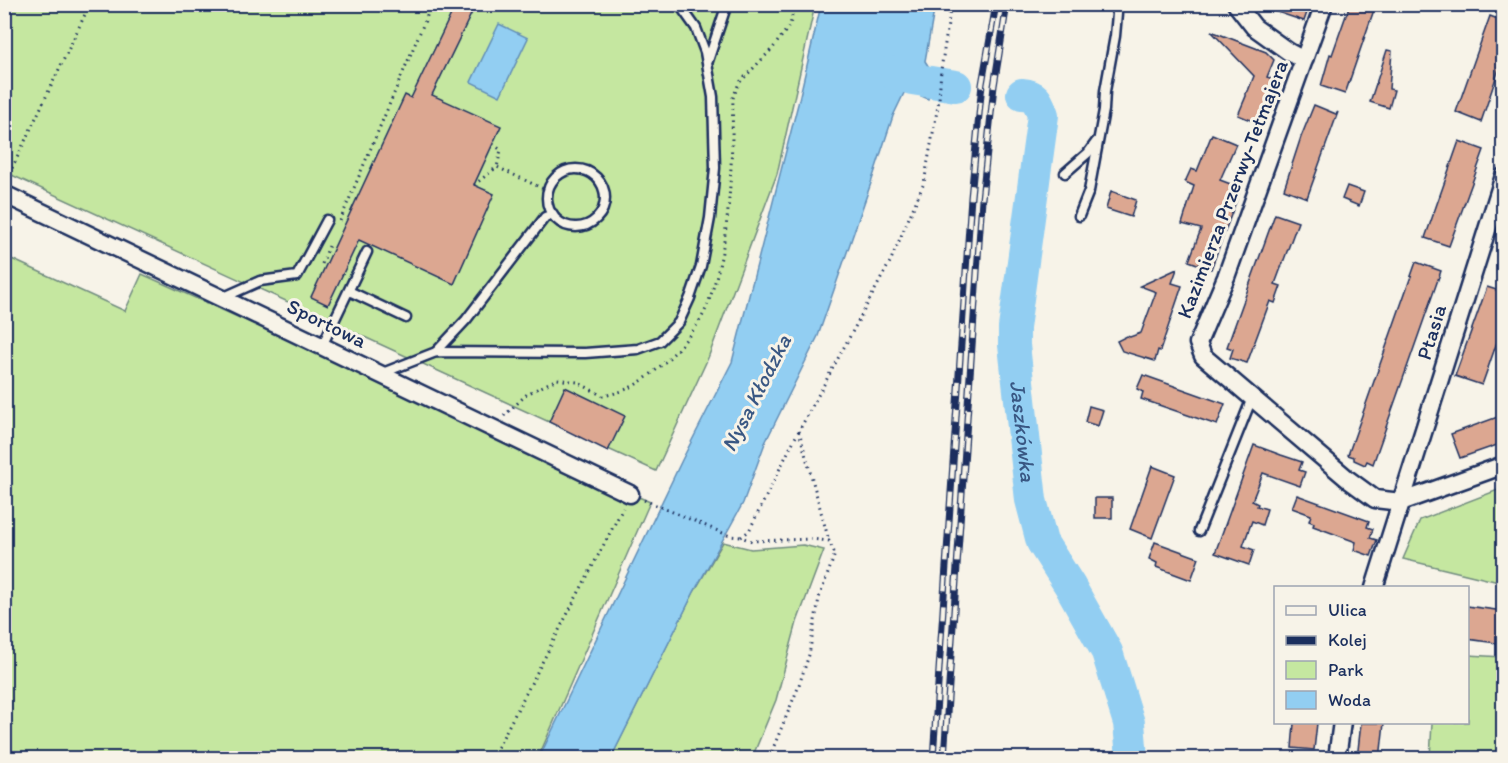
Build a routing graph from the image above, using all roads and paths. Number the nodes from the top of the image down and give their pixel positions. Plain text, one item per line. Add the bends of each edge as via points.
1 (90, 4) edge
2 (432, 4) edge
3 (679, 4) edge
4 (727, 4) edge
5 (795, 4) edge
6 (951, 4) edge
7 (1114, 4) edge
8 (1236, 4) edge
9 (1324, 4) edge
10 (1304, 60) junction
11 (707, 64) junction
12 (1098, 140) junction
13 (493, 144) dead end
14 (497, 167) junction
15 (1065, 173) dead end
16 (1503, 176) edge
17 (4, 184) edge
18 (474, 185) dead end
19 (548, 191) junction
20 (4, 194) edge
21 (553, 214) junction
22 (1079, 216) dead end
23 (327, 220) dead end
24 (340, 220) dead end
25 (331, 242) dead end
26 (367, 252) dead end
27 (322, 264) dead end
28 (348, 291) junction
29 (222, 298) junction
30 (406, 318) dead end
31 (322, 346) junction
32 (436, 352) junction
33 (380, 374) junction
34 (1252, 398) junction
35 (493, 428) junction
36 (800, 431) junction
37 (1503, 465) edge
38 (628, 497) joint
39 (650, 502) dead end
40 (1401, 502) junction
41 (1198, 531) dead end
42 (741, 537) junction
43 (829, 541) junction
44 (1375, 586) edge
45 (1342, 724) edge
46 (492, 759) edge
47 (769, 759) edge
48 (1336, 759) edge

1 - 17 path
2 - 24 path
3 - 11 lane via 696,28
4 - 11 lane
5 - 35 path via 790,25 739,83 733,98 729,204 721,257 707,308 687,339 662,365 628,389 603,396 577,382 557,379 527,394
6 - 36 path via 924,183 890,262
7 - 12 lane via 1115,36
8 - 10 street via 1254,27
9 - 10 street, Kazimierza Przerwy-Tetmajera
10 - 34 street, Kazimierza Przerwy-Tetmajera via 1226,278 1198,343 1203,356
11 - 32 lane via 713,97 715,168 710,218 701,266 678,322 660,341 638,349 585,353
12 - 15 lane
12 - 22 lane via 1089,191
13 - 14 path via 501,150
14 - 18 path
14 - 19 path
16 - 40 street, Ptasia
19 - 21 lane
19 - 21 lane via 562,172 578,169 594,175 604,188 604,206 589,224 565,225
20 - 29 street, Sportowa
21 - 32 lane via 545,217 466,320
23 - 29 lane via 297,276 260,281
25 - 27 path
26 - 28 lane
28 - 30 lane
28 - 31 lane
29 - 31 street, Sportowa
31 - 33 street, Sportowa
32 - 33 lane
33 - 35 street, Sportowa
34 - 40 street, Kazimierza Przerwy-Tetmajera via 1375,499
34 - 41 lane
35 - 38 street, Sportowa
36 - 42 path via 749,531
36 - 43 path
37 - 40 street
38 - 46 path
39 - 42 path via 730,536
40 - 44 street, Ptasia
42 - 43 path via 752,541
43 - 47 path via 836,554 819,598 809,655
45 - 48 street

